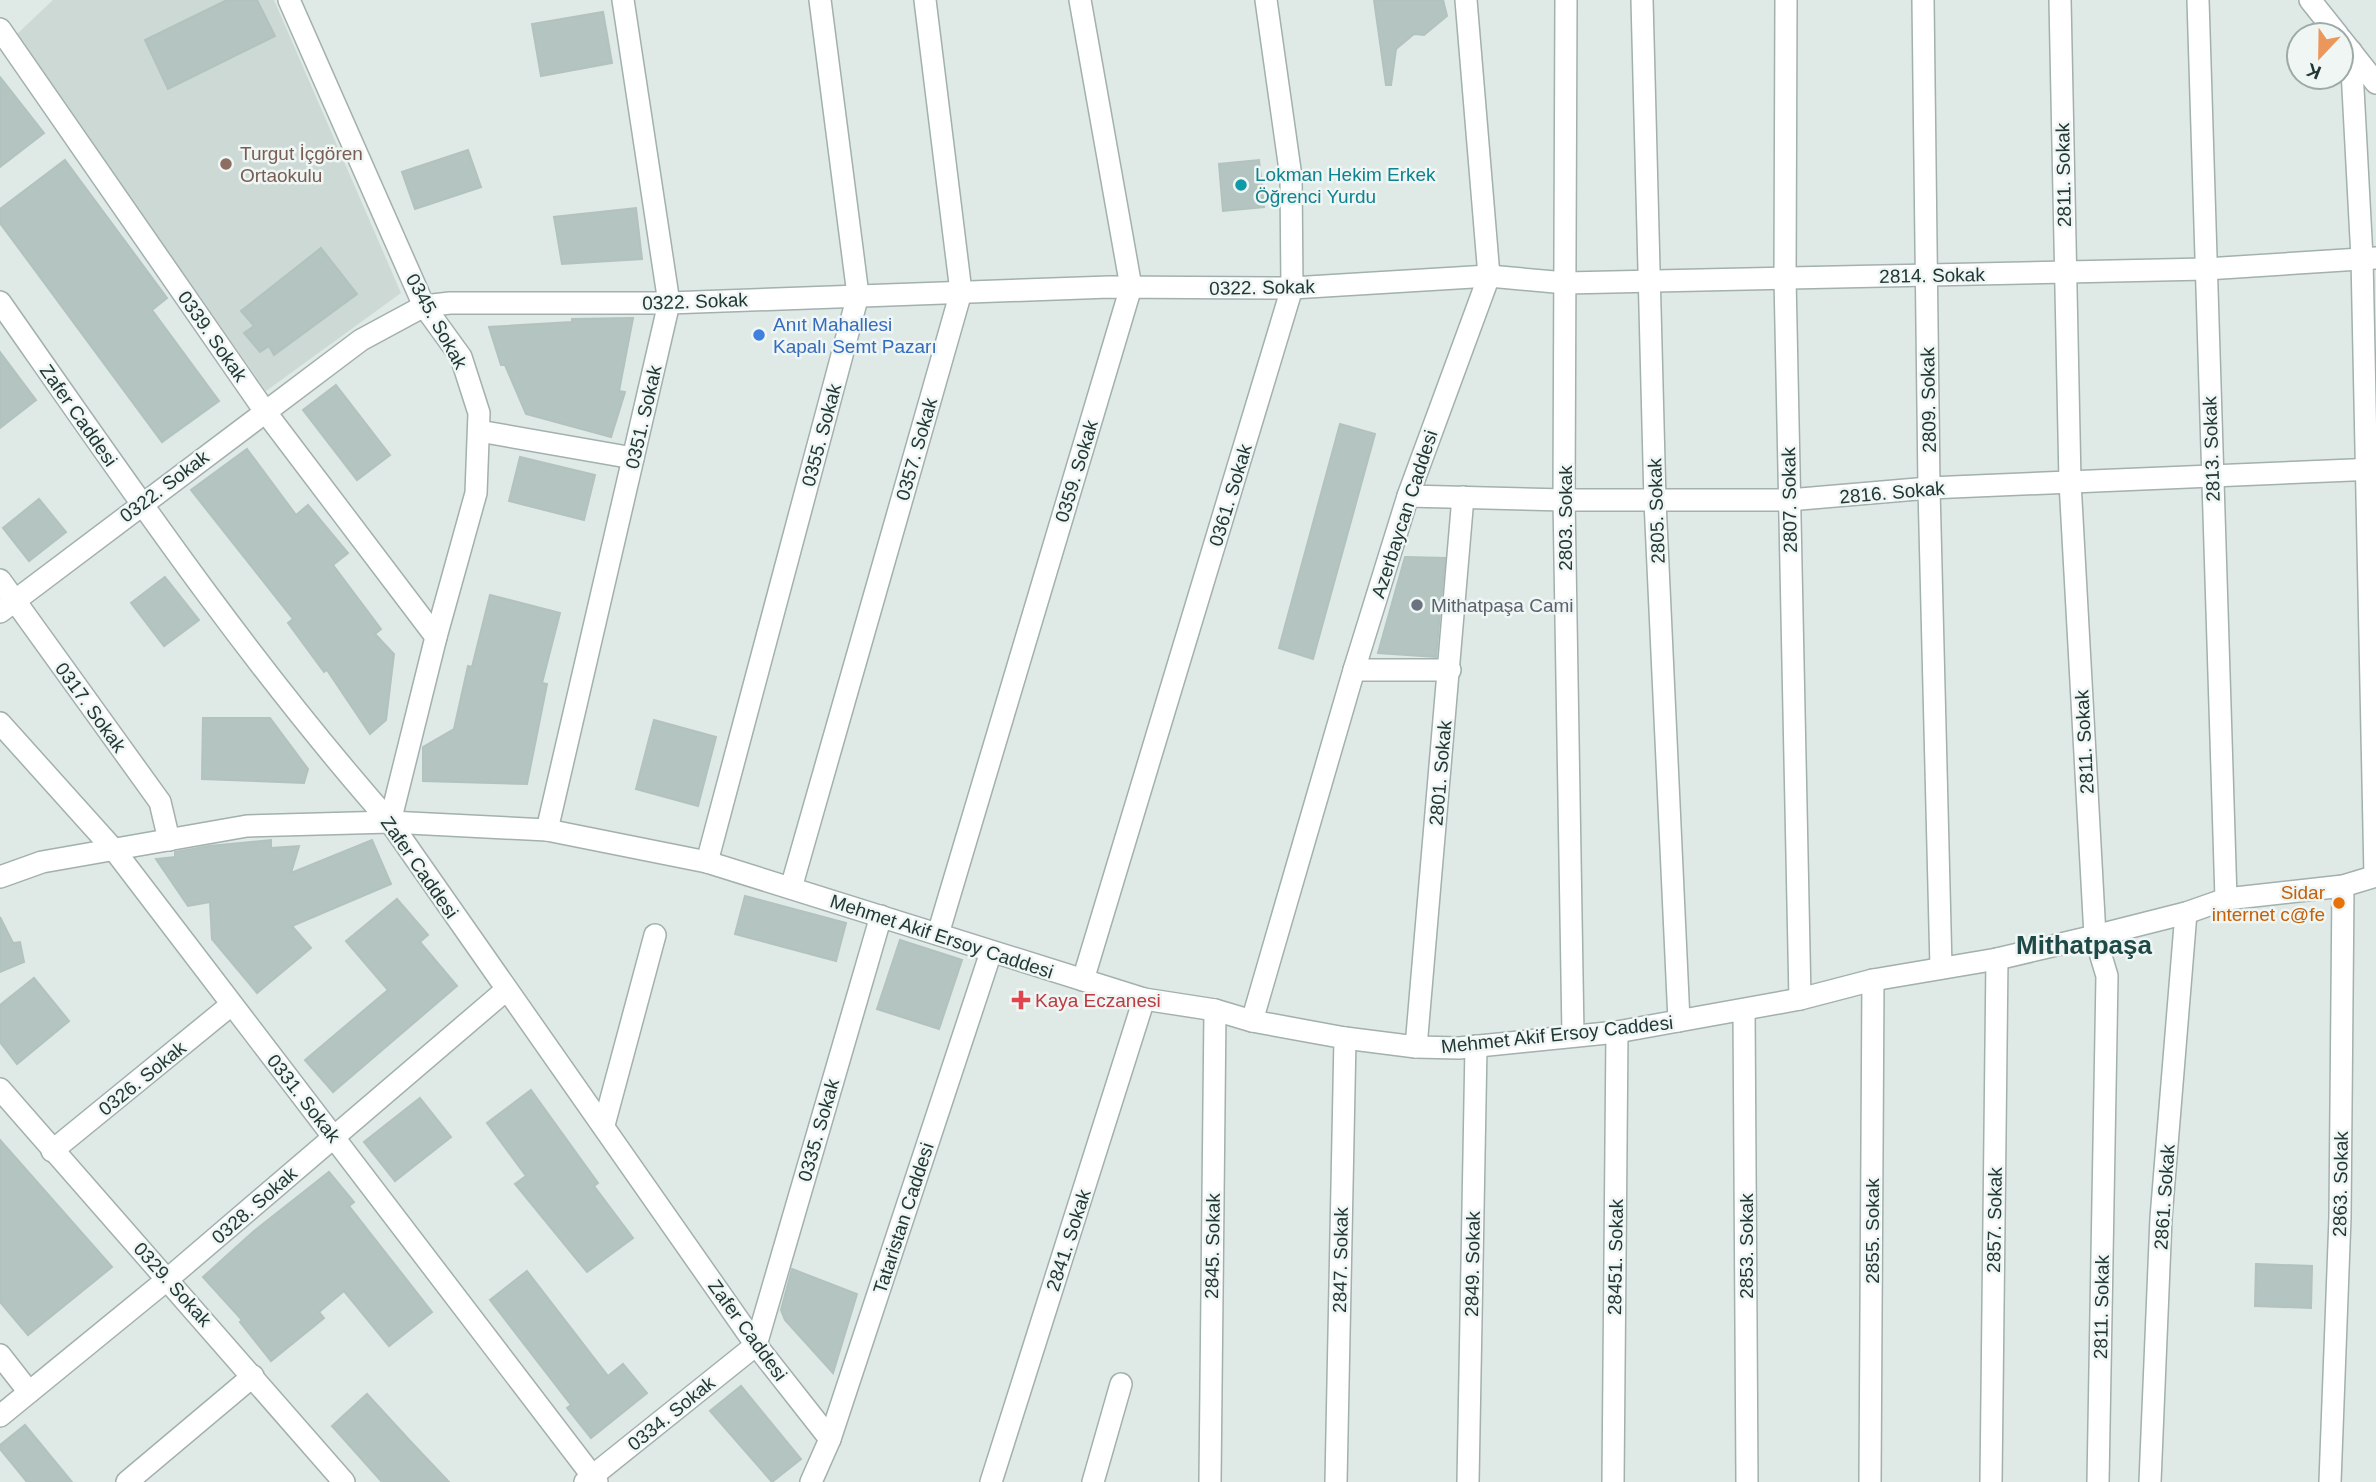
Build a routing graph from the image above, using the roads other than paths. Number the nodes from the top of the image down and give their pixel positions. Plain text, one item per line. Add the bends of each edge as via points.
1 (289, 0) edge
2 (624, 0) edge
3 (820, 0) edge
4 (925, 0) edge
5 (1080, 0) edge
6 (1266, 0) edge
7 (1466, 0) edge
8 (1566, 0) edge
9 (1642, 0) edge
10 (1786, 0) edge
11 (1923, 0) edge
12 (2060, 0) edge
13 (2199, 0) edge
14 (2310, 0) edge
15 (2326, 21) edge
16 (0, 29) edge
17 (2355, 57) edge
18 (2376, 83) edge
19 (2349, 91) edge
20 (2369, 258) edge
21 (2206, 269) junction
22 (2066, 272) junction
23 (1926, 275) junction
24 (1489, 276) junction
25 (1785, 278) junction
26 (1650, 281) junction
27 (1566, 283) junction
28 (1131, 287) junction
29 (1292, 288) junction
30 (961, 292) junction
31 (858, 295) junction
32 (0, 302) edge
33 (669, 303) junction
34 (424, 306) junction
35 (264, 410) junction
36 (479, 431) junction
37 (633, 458) junction
38 (2371, 470) edge
39 (2212, 475) junction
40 (2070, 482) junction
41 (1929, 488) junction
42 (1408, 496) junction
43 (1463, 498) junction
44 (1564, 500) junction
45 (1655, 500) junction
46 (1789, 500) junction
47 (141, 504) junction
48 (0, 580) edge
49 (8, 606) edge
50 (436, 637) junction
51 (1354, 670) junction
52 (1450, 670) junction
53 (0, 723) edge
54 (390, 822) junction
55 (547, 830) junction
56 (169, 840) junction
57 (115, 851) junction
58 (707, 862) junction
59 (2375, 876) edge
60 (0, 877) edge
61 (2343, 886) junction
62 (791, 888) junction
63 (2227, 899) junction
64 (2186, 913) junction
65 (881, 916) junction
66 (938, 934) junction
67 (654, 935) dead end
68 (2095, 936) junction
69 (990, 952) junction
70 (1997, 959) junction
71 (1941, 968) junction
72 (1083, 980) junction
73 (1873, 980) junction
74 (506, 990) junction
75 (1144, 999) junction
76 (1800, 999) junction
77 (231, 1004) junction
78 (1215, 1010) junction
79 (1744, 1010) junction
80 (1252, 1021) junction
81 (1679, 1021) junction
82 (1617, 1032) junction
83 (1573, 1035) junction
84 (1345, 1038) junction
85 (1476, 1046) junction
86 (1416, 1047) junction
87 (0, 1089) edge
88 (604, 1125) junction
89 (334, 1136) junction
90 (52, 1151) junction
91 (169, 1278) junction
92 (757, 1345) junction
93 (0, 1355) edge
94 (253, 1376) junction
95 (1121, 1384) dead end
96 (29, 1392) junction
97 (0, 1416) edge
98 (830, 1439) junction
99 (149, 1475) edge
100 (592, 1480) edge
101 (127, 1482) edge
102 (344, 1482) edge
103 (811, 1482) edge
104 (991, 1482) edge
105 (1093, 1482) edge
106 (1210, 1482) edge
107 (1336, 1482) edge
108 (1468, 1482) edge
109 (1613, 1482) edge
110 (1747, 1482) edge
111 (1870, 1482) edge
112 (1991, 1482) edge
113 (2098, 1482) edge
114 (2150, 1482) edge
115 (2330, 1482) edge

1 - 34 street, 0345. Sokak
2 - 33 street, 0351. Sokak
3 - 31 street, 0355. Sokak
4 - 30 street, 0357. Sokak
5 - 28 street, 0359. Sokak
6 - 29 street, 0361. Sokak via 1291,177
7 - 24 street, Azerbaycan Caddesi
8 - 27 street, 2803. Sokak
9 - 26 street, 2805. Sokak
10 - 25 street, 2807. Sokak
11 - 23 street, 2809. Sokak
12 - 22 street, 2811. Sokak
13 - 21 street, 2813. Sokak
14 - 15 street
16 - 35 street, 0339. Sokak
17 - 18 street
19 - 20 street
20 - 21 street, 2814. Sokak
20 - 38 street
21 - 22 street, 2814. Sokak
21 - 39 street, 2813. Sokak
22 - 23 street, 2814. Sokak
22 - 40 street, 2811. Sokak
23 - 25 street, 2814. Sokak
23 - 41 street, 2809. Sokak
24 - 27 street, 2814. Sokak
24 - 29 street, 0322. Sokak
24 - 42 street, Azerbaycan Caddesi
25 - 26 street, 2814. Sokak
25 - 46 street, 2807. Sokak
26 - 27 street, 2814. Sokak
26 - 45 street, 2805. Sokak
27 - 44 street, 2803. Sokak
28 - 29 street, 0322. Sokak
28 - 30 street, 0322. Sokak
28 - 66 street, 0359. Sokak
29 - 72 street, 0361. Sokak
30 - 31 street, 0322. Sokak
30 - 62 street, 0357. Sokak
31 - 33 street, 0322. Sokak
31 - 58 street, 0355. Sokak
32 - 47 street, Zafer Caddesi
33 - 34 street, 0322. Sokak
33 - 37 street, 0351. Sokak
34 - 35 street, 0322. Sokak via 361,340
34 - 36 street, 0345. Sokak via 461,358 480,413
35 - 47 street, 0322. Sokak
35 - 50 street, 0339. Sokak
36 - 37 street
36 - 50 street, 0345. Sokak via 476,493
37 - 55 street, 0351. Sokak
38 - 39 street, 2816. Sokak
38 - 59 street
39 - 40 street, 2816. Sokak
39 - 63 street, 2813. Sokak
40 - 41 street, 2816. Sokak
40 - 68 street, 2811. Sokak
41 - 46 street, 2816. Sokak
41 - 71 street, 2809. Sokak
42 - 43 street, 2816. Sokak
42 - 51 street, Azerbaycan Caddesi
43 - 44 street, 2816. Sokak
43 - 52 street, 2801. Sokak
44 - 45 street, 2816. Sokak
44 - 83 street, 2803. Sokak
45 - 46 street, 2816. Sokak
45 - 81 street, 2805. Sokak
46 - 76 street, 2807. Sokak
47 - 49 street, 0322. Sokak
47 - 54 street, Zafer Caddesi via 342,767
48 - 49 street, 0317. Sokak
49 - 56 street, 0317. Sokak via 160,802
50 - 54 street, 0345. Sokak
51 - 52 street
51 - 80 street, Azerbaycan Caddesi
52 - 86 street, 2801. Sokak
53 - 57 street, 0331. Sokak
54 - 55 street, Mehmet Akif Ersoy Caddesi
54 - 56 street, Mehmet Akif Ersoy Caddesi via 247,826
54 - 74 street, Zafer Caddesi
55 - 58 street, Mehmet Akif Ersoy Caddesi
56 - 57 street, Mehmet Akif Ersoy Caddesi
57 - 60 street, Mehmet Akif Ersoy Caddesi via 42,862
57 - 77 street, 0331. Sokak
58 - 62 street, Mehmet Akif Ersoy Caddesi
59 - 61 street, Mehmet Akif Ersoy Caddesi
61 - 63 street, Mehmet Akif Ersoy Caddesi
61 - 115 street, 2863. Sokak via 2340,1217
62 - 65 street, Mehmet Akif Ersoy Caddesi
63 - 64 street, Mehmet Akif Ersoy Caddesi
64 - 68 street, Mehmet Akif Ersoy Caddesi
64 - 114 street, 2861. Sokak via 2161,1218
65 - 66 street, Mehmet Akif Ersoy Caddesi
65 - 92 street, 0335. Sokak
66 - 69 street, Mehmet Akif Ersoy Caddesi
67 - 88 street
68 - 70 street, Mehmet Akif Ersoy Caddesi
68 - 113 street, 2811. Sokak via 2107,976
69 - 72 street, Mehmet Akif Ersoy Caddesi
69 - 98 street, Tataristan Caddesi
70 - 71 street, Mehmet Akif Ersoy Caddesi
70 - 112 street, 2857. Sokak
71 - 73 street, Mehmet Akif Ersoy Caddesi
72 - 75 street, Mehmet Akif Ersoy Caddesi
73 - 76 street, Mehmet Akif Ersoy Caddesi
73 - 111 street, 2855. Sokak
74 - 88 street, Zafer Caddesi
74 - 89 street, 0328. Sokak
75 - 78 street, Mehmet Akif Ersoy Caddesi
75 - 104 street, 2841. Sokak
76 - 79 street, Mehmet Akif Ersoy Caddesi
77 - 89 street, 0331. Sokak
77 - 90 street, 0326. Sokak
78 - 80 street, Mehmet Akif Ersoy Caddesi
78 - 106 street, 2845. Sokak
79 - 81 street, Mehmet Akif Ersoy Caddesi
79 - 110 street, 2853. Sokak
80 - 84 street, Mehmet Akif Ersoy Caddesi
81 - 82 street, Mehmet Akif Ersoy Caddesi
82 - 83 street, Mehmet Akif Ersoy Caddesi
82 - 109 street, 28451. Sokak
83 - 85 street, Mehmet Akif Ersoy Caddesi
84 - 86 street, Mehmet Akif Ersoy Caddesi
84 - 107 street, 2847. Sokak
85 - 86 street, Mehmet Akif Ersoy Caddesi
85 - 108 street, 2849. Sokak
87 - 90 street, 0329. Sokak
88 - 92 street, Zafer Caddesi
89 - 91 street, 0328. Sokak
89 - 100 street, 0331. Sokak
90 - 91 street, 0329. Sokak
91 - 94 street, 0329. Sokak
91 - 96 street, 0328. Sokak
92 - 98 street, Zafer Caddesi
92 - 100 street, 0334. Sokak
93 - 96 street
94 - 99 street
94 - 102 street, 0329. Sokak
95 - 105 street
96 - 97 street, 0328. Sokak
98 - 103 street, Tataristan Caddesi
99 - 101 street

